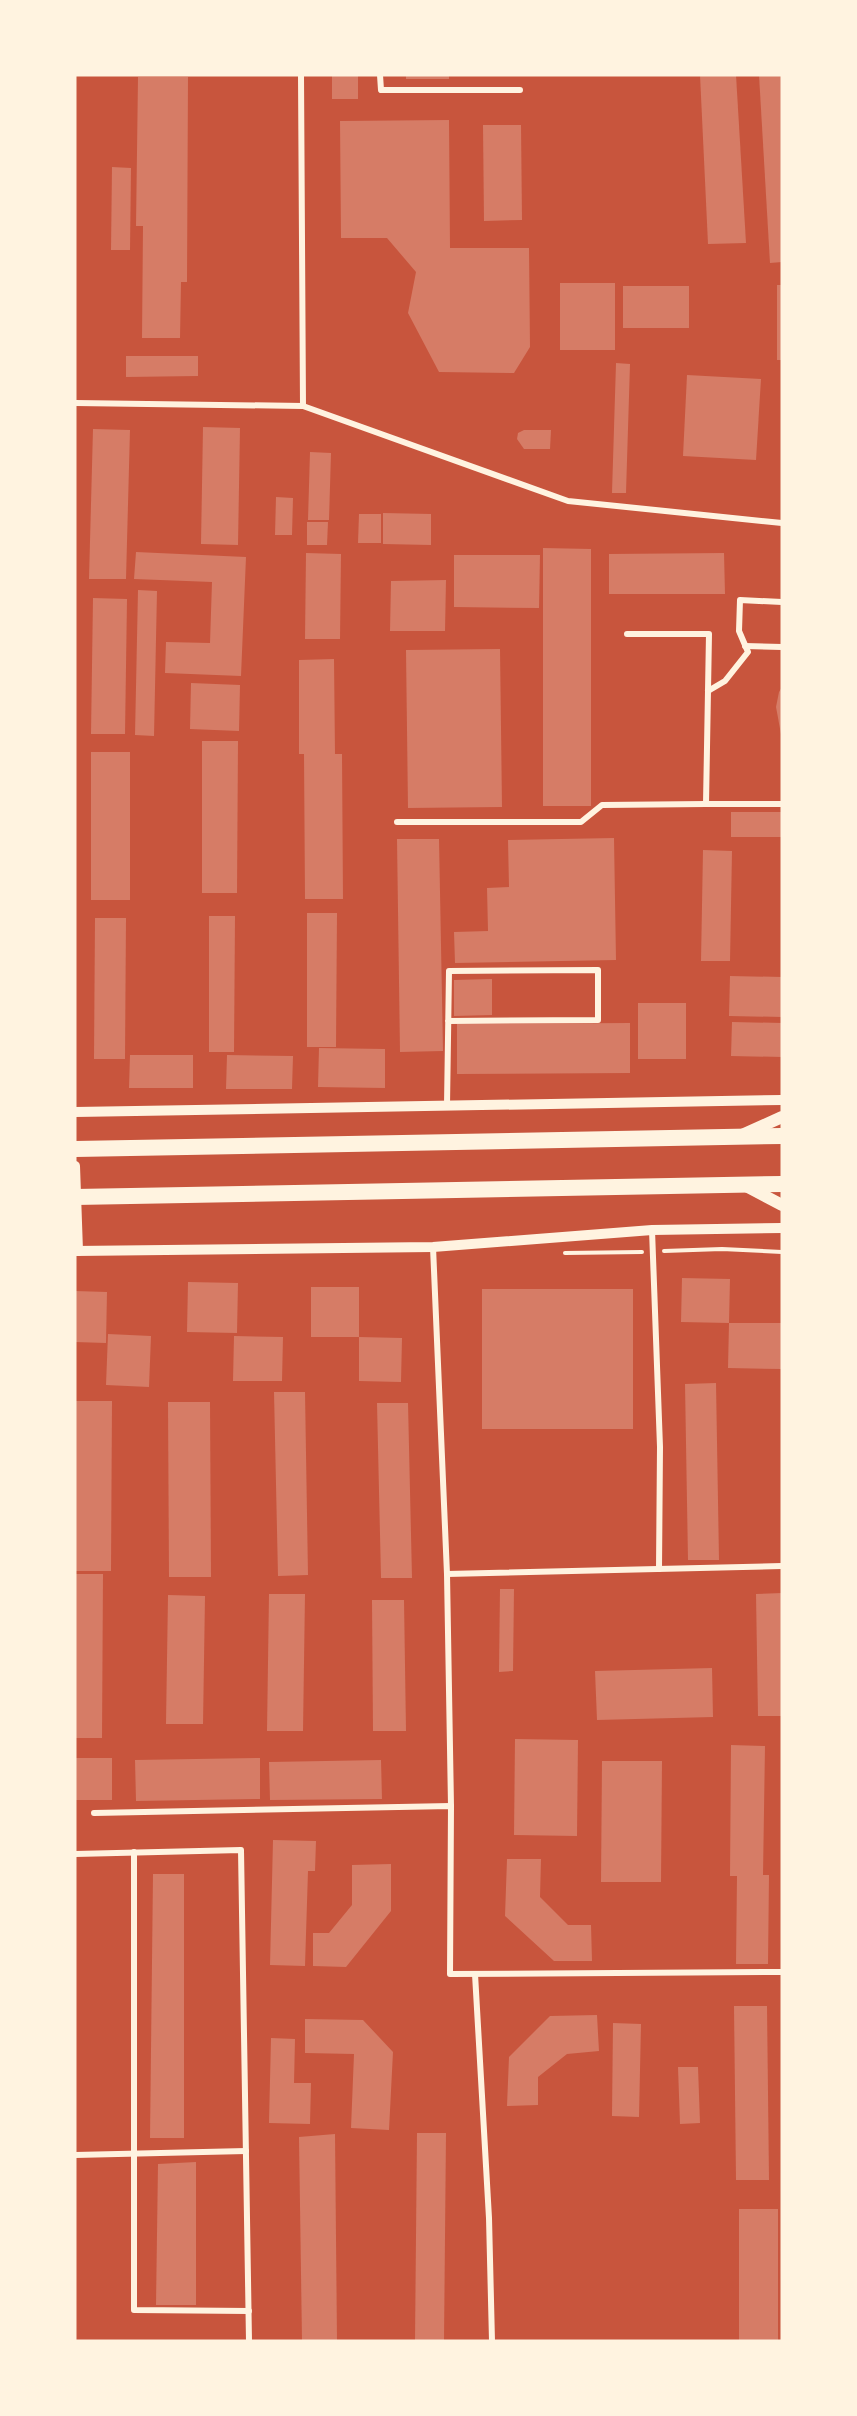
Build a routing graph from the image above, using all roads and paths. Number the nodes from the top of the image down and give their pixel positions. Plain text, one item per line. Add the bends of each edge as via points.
1 (301, 75) edge
2 (380, 75) edge
3 (520, 90) dead end
4 (75, 403) edge
5 (303, 406) junction
6 (782, 523) edge
7 (782, 602) edge
8 (627, 634) dead end
9 (745, 646) junction
10 (782, 647) edge
11 (708, 691) junction
12 (706, 804) junction
13 (782, 804) edge
14 (397, 822) dead end
15 (448, 1021) junction
16 (782, 1100) edge
17 (447, 1106) junction
18 (75, 1112) edge
19 (782, 1117) edge
20 (782, 1136) edge
21 (75, 1149) edge
22 (75, 1166) edge
23 (782, 1184) edge
24 (171, 1195) junction
25 (75, 1197) edge
26 (782, 1205) edge
27 (782, 1228) edge
28 (652, 1230) junction
29 (433, 1247) junction
30 (76, 1251) edge
31 (782, 1566) edge
32 (659, 1569) junction
33 (447, 1574) junction
34 (451, 1806) junction
35 (94, 1813) dead end
36 (134, 1852) junction
37 (75, 1854) edge
38 (782, 1972) edge
39 (475, 1974) junction
40 (246, 2151) junction
41 (75, 2155) edge
42 (135, 2155) junction
43 (249, 2311) junction
44 (249, 2341) edge
45 (492, 2341) edge

1 - 5 street
2 - 3 street via 381,90
4 - 5 street
5 - 6 street via 567,501
7 - 9 street via 740,600 739,631
8 - 11 street via 709,634
9 - 10 street
9 - 11 street via 748,652 725,681
11 - 12 street
12 - 13 street
12 - 14 street via 602,805 581,822
15 - 15 street via 449,971 598,970 598,1020
15 - 17 street
16 - 17 street
17 - 18 street
19 - 21 main road via 741,1135
20 - 21 highway
22 - 25 street
23 - 24 highway
24 - 25 highway
24 - 26 main road via 741,1184
25 - 30 street
27 - 28 street
28 - 29 street
28 - 32 street via 660,1447
29 - 30 street
29 - 33 street
31 - 32 street
32 - 33 street
33 - 34 street
34 - 35 street
34 - 39 street via 450,1974
36 - 37 street
36 - 40 street via 241,1850
36 - 42 street
38 - 39 street
39 - 45 street
40 - 42 street
40 - 43 street
41 - 42 street
42 - 43 street via 134,2310
43 - 44 street

